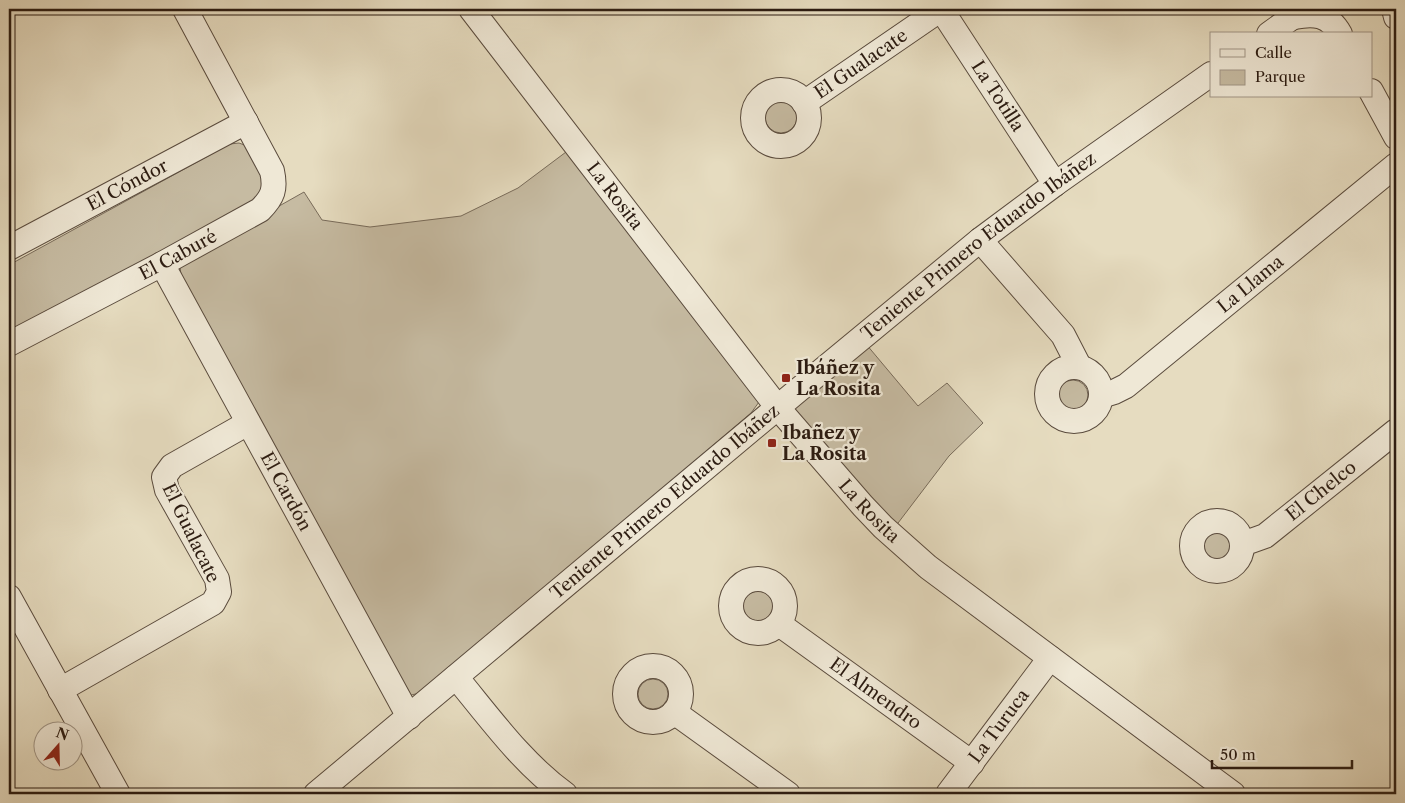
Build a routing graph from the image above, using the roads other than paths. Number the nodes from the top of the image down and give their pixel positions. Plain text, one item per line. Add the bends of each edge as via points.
1 (184, 9) edge
2 (471, 9) edge
3 (941, 9) edge
4 (1394, 9) edge
5 (1299, 13) edge
6 (1396, 17) edge
7 (1272, 32) edge
8 (1338, 32) edge
9 (1210, 75) edge
10 (1372, 93) edge
11 (804, 103) dead end
12 (246, 122) junction
13 (1396, 137) edge
14 (1396, 165) edge
15 (1055, 184) junction
16 (980, 240) junction
17 (9, 248) edge
18 (162, 264) junction
19 (9, 344) edge
20 (1079, 366) junction
21 (1101, 396) junction
22 (778, 408) junction
23 (248, 423) junction
24 (1396, 431) edge
25 (1242, 541) dead end
26 (9, 597) edge
27 (779, 624) dead end
28 (1050, 658) junction
29 (456, 677) junction
30 (60, 690) junction
31 (674, 712) dead end
32 (409, 717) junction
33 (972, 762) junction
34 (118, 794) edge
35 (316, 794) edge
36 (565, 794) edge
37 (788, 794) edge
38 (948, 794) edge
39 (1233, 794) edge

1 - 12 street
2 - 22 street, La Rosita
3 - 11 street, El Gualacate
3 - 15 street, La Totilla
4 - 6 street
5 - 7 street
5 - 8 street via 1319,15
9 - 15 street, Teniente Primero Eduardo Ibáñez
10 - 13 street
12 - 17 street, El Cóndor
12 - 18 street, El Caburé via 272,171 273,193 268,203
14 - 21 street, La Llama via 1126,386
15 - 16 street, Teniente Primero Eduardo Ibáñez
16 - 20 street via 1063,335
16 - 22 street, Teniente Primero Eduardo Ibáñez
18 - 19 street, El Caburé
18 - 23 street, El Cardón
20 - 21 street via 1097,378
20 - 21 street via 1068,366 1050,378 1046,388 1052,411 1067,420 1085,419 1095,412
22 - 28 street, La Rosita via 883,527 928,567
22 - 29 street, Teniente Primero Eduardo Ibáñez
23 - 30 street, El Gualacate via 172,466 164,477 167,490 217,578 219,592 213,603
23 - 32 street, El Cardón
24 - 25 street, El Chelco via 1265,536
26 - 30 street
27 - 33 street, El Almendro
28 - 33 street, La Turuca
28 - 39 street, La Rosita
29 - 32 street, Teniente Primero Eduardo Ibáñez
29 - 36 street via 525,760
30 - 34 street
31 - 37 street
32 - 35 street, Teniente Primero Eduardo Ibáñez
33 - 38 street, La Turuca

